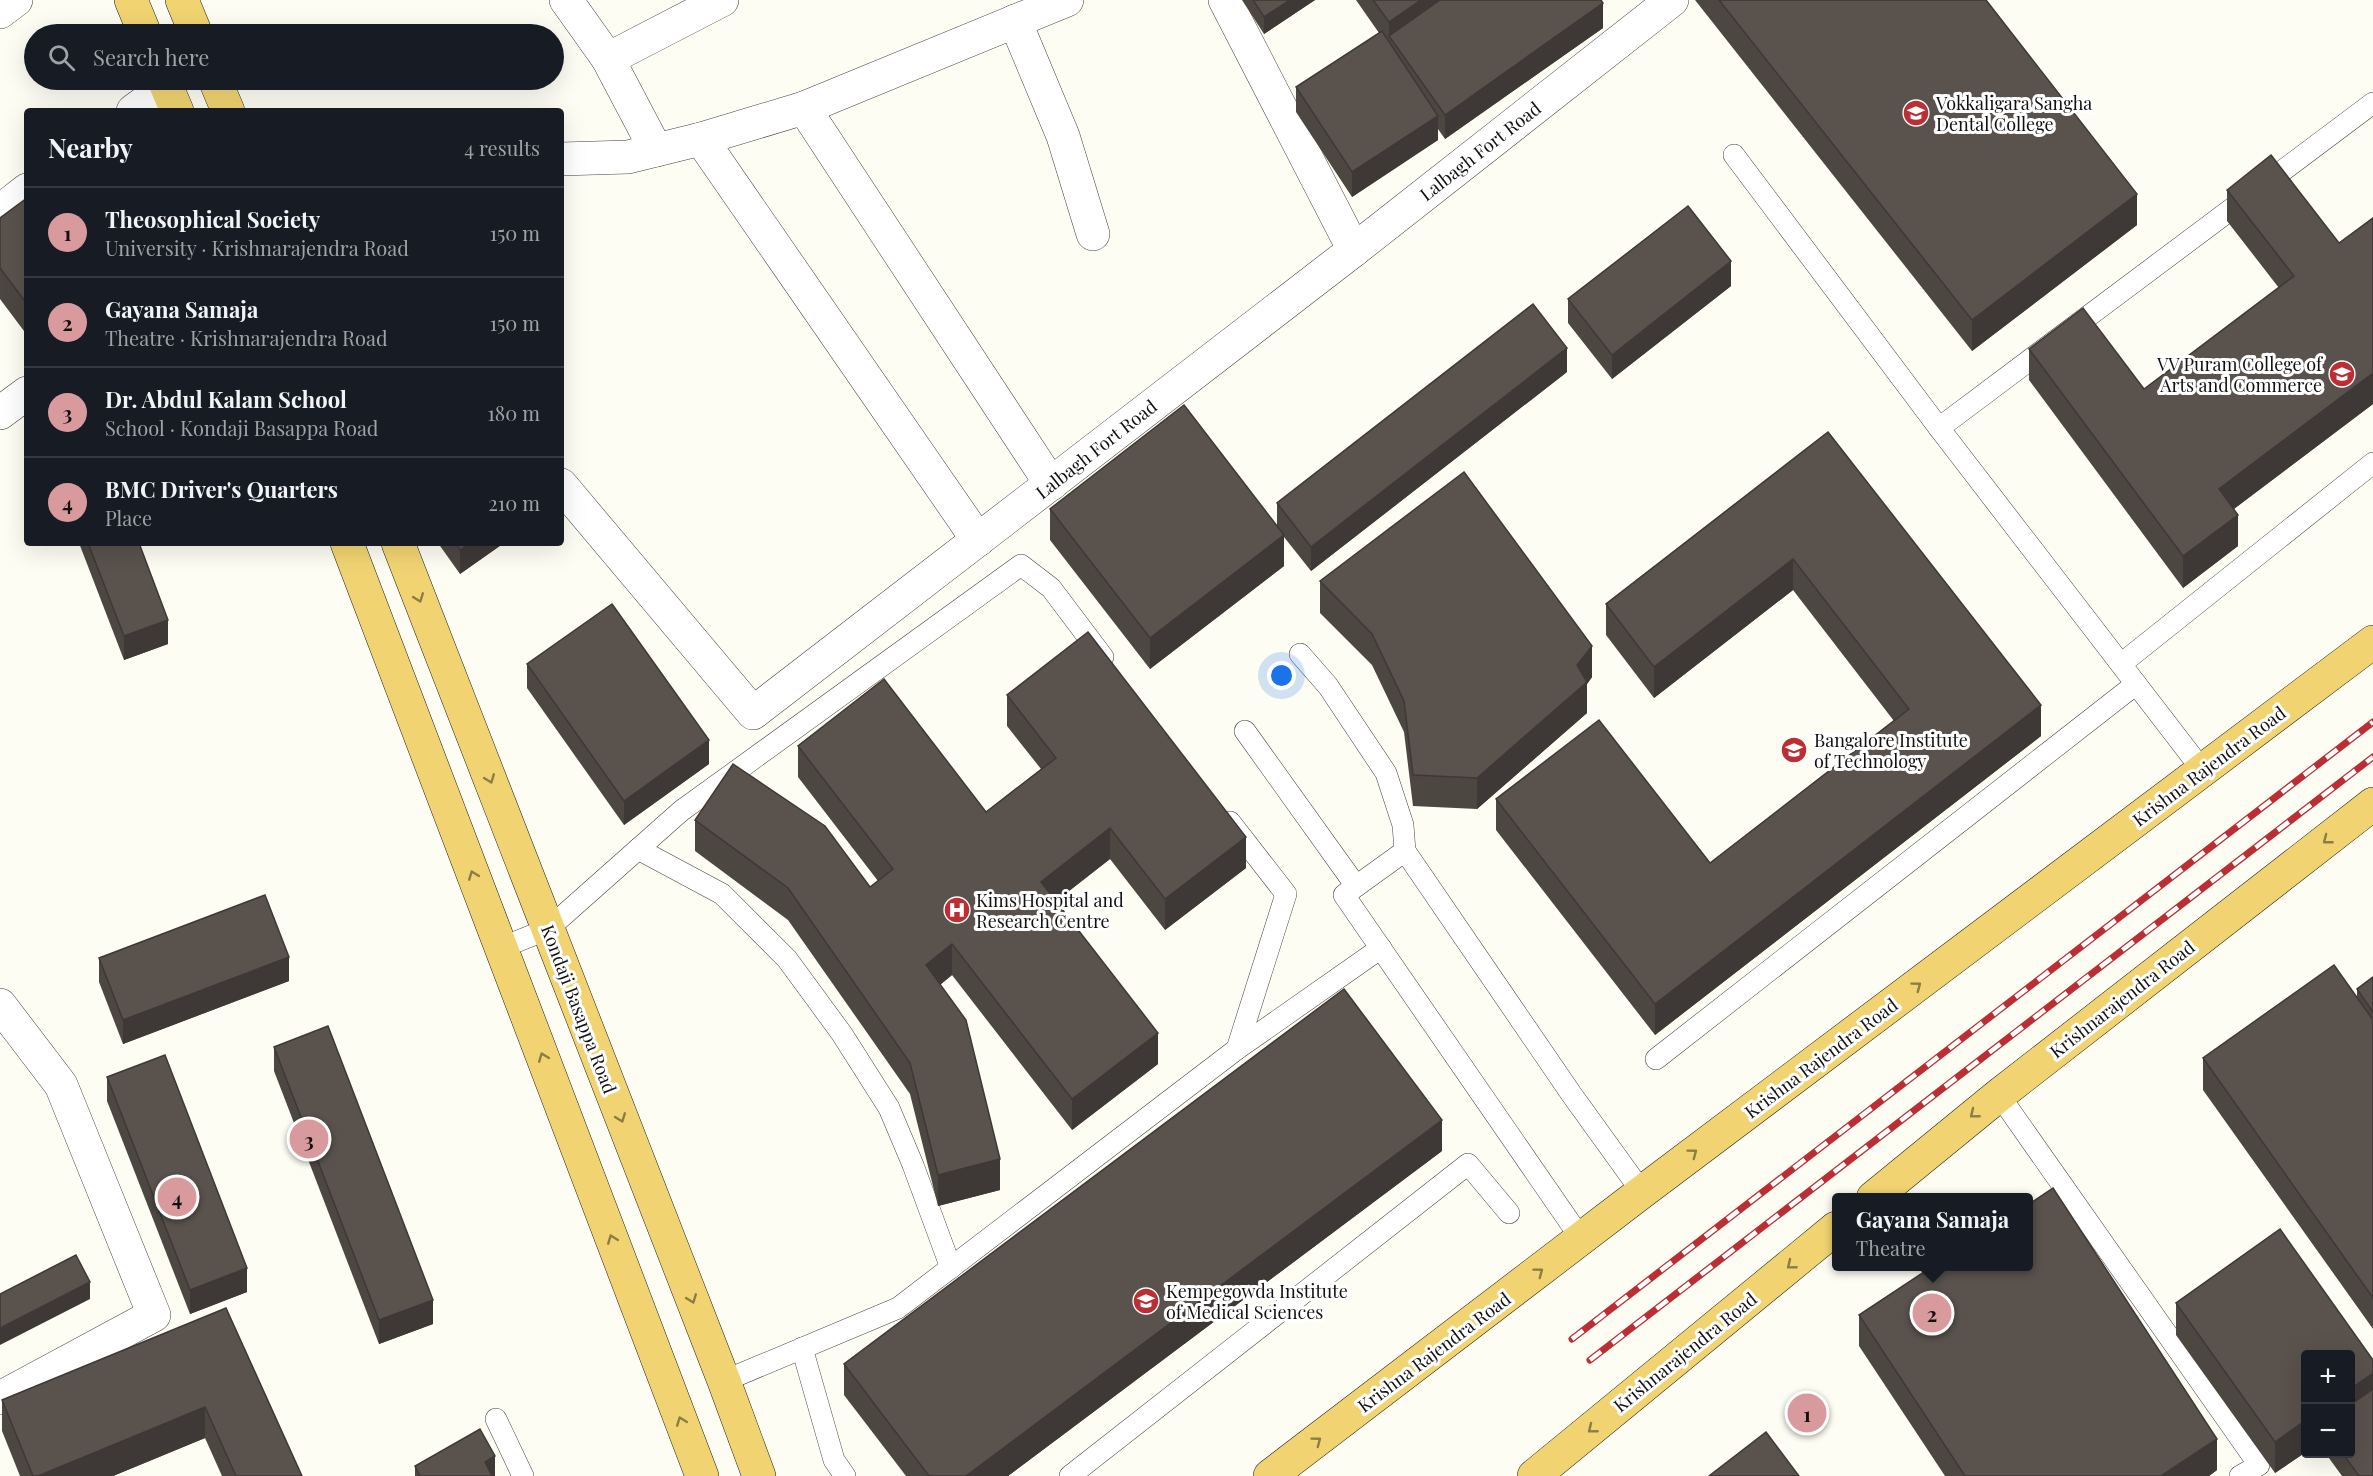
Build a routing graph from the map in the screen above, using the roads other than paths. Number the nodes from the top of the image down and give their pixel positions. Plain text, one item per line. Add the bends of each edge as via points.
1 (16, 0) edge
2 (131, 0) edge
3 (182, 0) edge
4 (566, 0) edge
5 (722, 0) edge
6 (1065, 0) edge
7 (1225, 0) edge
8 (1672, 0) edge
9 (0, 12) edge
10 (1015, 21) junction
11 (141, 24) edge
12 (192, 24) edge
13 (608, 59) junction
14 (219, 90) edge
15 (169, 92) edge
16 (2373, 103) edge
17 (139, 108) edge
18 (227, 108) edge
19 (804, 108) junction
20 (701, 139) junction
21 (656, 150) junction
22 (1734, 156) dead end
23 (564, 159) edge
24 (24, 192) edge
25 (0, 210) edge
26 (1093, 234) dead end
27 (1354, 250) junction
28 (24, 395) edge
29 (0, 413) edge
30 (1940, 428) junction
31 (2373, 463) edge
32 (1051, 484) junction
33 (564, 489) edge
34 (978, 540) junction
35 (348, 546) edge
36 (399, 546) edge
37 (2373, 642) edge
38 (1300, 654) dead end
39 (2121, 664) junction
40 (1115, 672) edge
41 (2136, 684) junction
42 (1245, 731) dead end
43 (2203, 771) junction
44 (2373, 804) edge
45 (1221, 811) edge
46 (638, 849) junction
47 (1405, 851) junction
48 (1356, 886) junction
49 (548, 929) junction
50 (501, 948) junction
51 (1381, 948) junction
52 (0, 1005) edge
53 (1237, 1049) junction
54 (1656, 1059) dead end
55 (1999, 1095) junction
56 (1642, 1192) junction
57 (1878, 1193) edge
58 (1509, 1213) dead end
59 (1832, 1231) edge
60 (1582, 1240) junction
61 (951, 1268) junction
62 (802, 1348) junction
63 (724, 1381) junction
64 (0, 1398) edge
65 (496, 1419) dead end
66 (2263, 1471) edge
67 (523, 1476) edge
68 (702, 1476) edge
69 (759, 1476) edge
70 (845, 1476) edge
71 (1070, 1476) edge
72 (1270, 1476) edge
73 (1534, 1476) edge
74 (2240, 1476) edge

1 - 9 street
2 - 11 main road
3 - 12 main road
4 - 13 street
5 - 13 street
6 - 10 street
7 - 27 street
8 - 27 street, Lalbagh Fort Road
10 - 19 street
10 - 26 street via 1063,136
13 - 21 street
14 - 18 main road
15 - 17 street
16 - 30 lane
19 - 20 street
19 - 32 street
20 - 21 street
20 - 34 street
21 - 23 street via 628,158
22 - 30 lane
24 - 25 street
27 - 32 street, Lalbagh Fort Road
28 - 29 street
30 - 39 lane
31 - 39 lane
32 - 34 street, Lalbagh Fort Road
33 - 34 street, Lalbagh Fort Road via 753,713
50 -> 35 main road
36 -> 49 main road, Kondaji Basappa Road
37 - 43 main road, Krishna Rajendra Road
38 - 47 lane via 1328,686 1386,772 1403,825
39 - 41 lane
40 - 46 lane via 1051,588 1021,565 681,811
41 - 43 lane
41 - 54 lane
42 - 48 lane
56 -> 43 main road, Krishna Rajendra Road
44 -> 55 main road, Krishnarajendra Road
45 - 53 lane via 1286,894
46 - 49 lane
46 - 61 lane via 722,894 787,959 842,1034 889,1108
47 - 48 lane
47 - 56 lane
48 - 51 lane via 1344,895
49 - 50 lane
49 -> 63 main road, Kondaji Basappa Road
68 -> 50 main road
51 - 53 lane
51 - 60 lane
52 - 64 street via 61,1085 154,1315
53 - 61 lane
55 -> 57 main road, Krishnarajendra Road
55 - 66 lane
56 - 60 main road, Krishna Rajendra Road
58 - 71 lane via 1468,1164
59 -> 73 main road, Krishnarajendra Road
72 -> 60 main road, Krishna Rajendra Road
61 - 62 lane via 898,1308
62 - 63 lane
62 - 70 lane via 834,1460
63 - 69 main road, Kondaji Basappa Road
65 - 67 lane
66 - 74 lane

